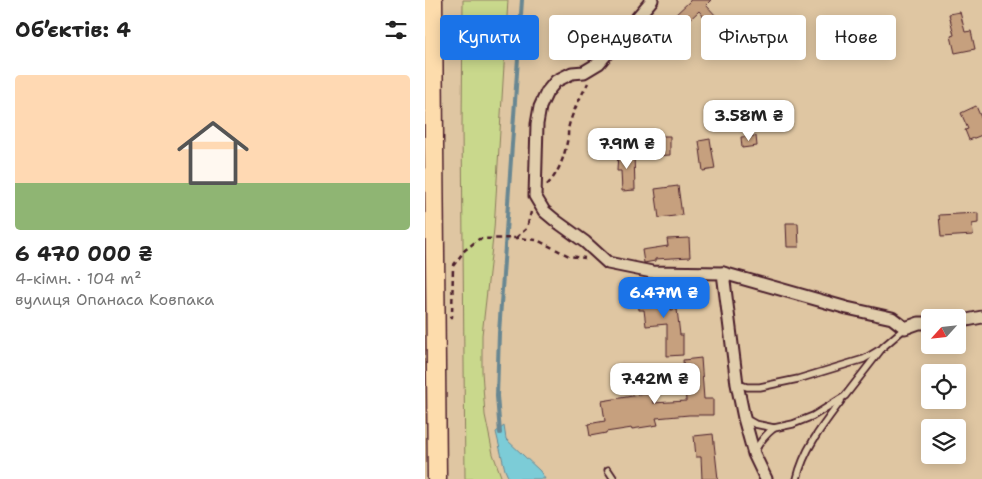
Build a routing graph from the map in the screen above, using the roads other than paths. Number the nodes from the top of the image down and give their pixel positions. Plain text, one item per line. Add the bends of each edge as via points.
1 (433, 0) edge
2 (652, 0) edge
3 (723, 273) junction
4 (982, 317) edge
5 (966, 320) edge
6 (921, 323) edge
7 (905, 328) junction
8 (883, 348) junction
9 (737, 384) junction
10 (845, 396) junction
11 (744, 418) junction
12 (774, 428) junction
13 (754, 454) junction
14 (608, 470) dead end
15 (437, 479) edge
16 (614, 479) edge
17 (766, 479) edge
18 (797, 479) edge

1 - 15 main road
2 - 3 street via 599,63 584,72 572,73 556,81 547,92 539,107 537,124 535,196 544,211 608,263 652,272
3 - 7 street via 892,318
3 - 9 street
4 - 5 street
6 - 7 street
7 - 8 lane
8 - 9 lane via 864,359 798,379 760,387
8 - 10 lane
9 - 11 street
10 - 12 lane via 813,416
10 - 18 lane via 821,426
11 - 12 lane
11 - 13 street
12 - 13 lane via 759,442
13 - 17 street
14 - 16 lane

